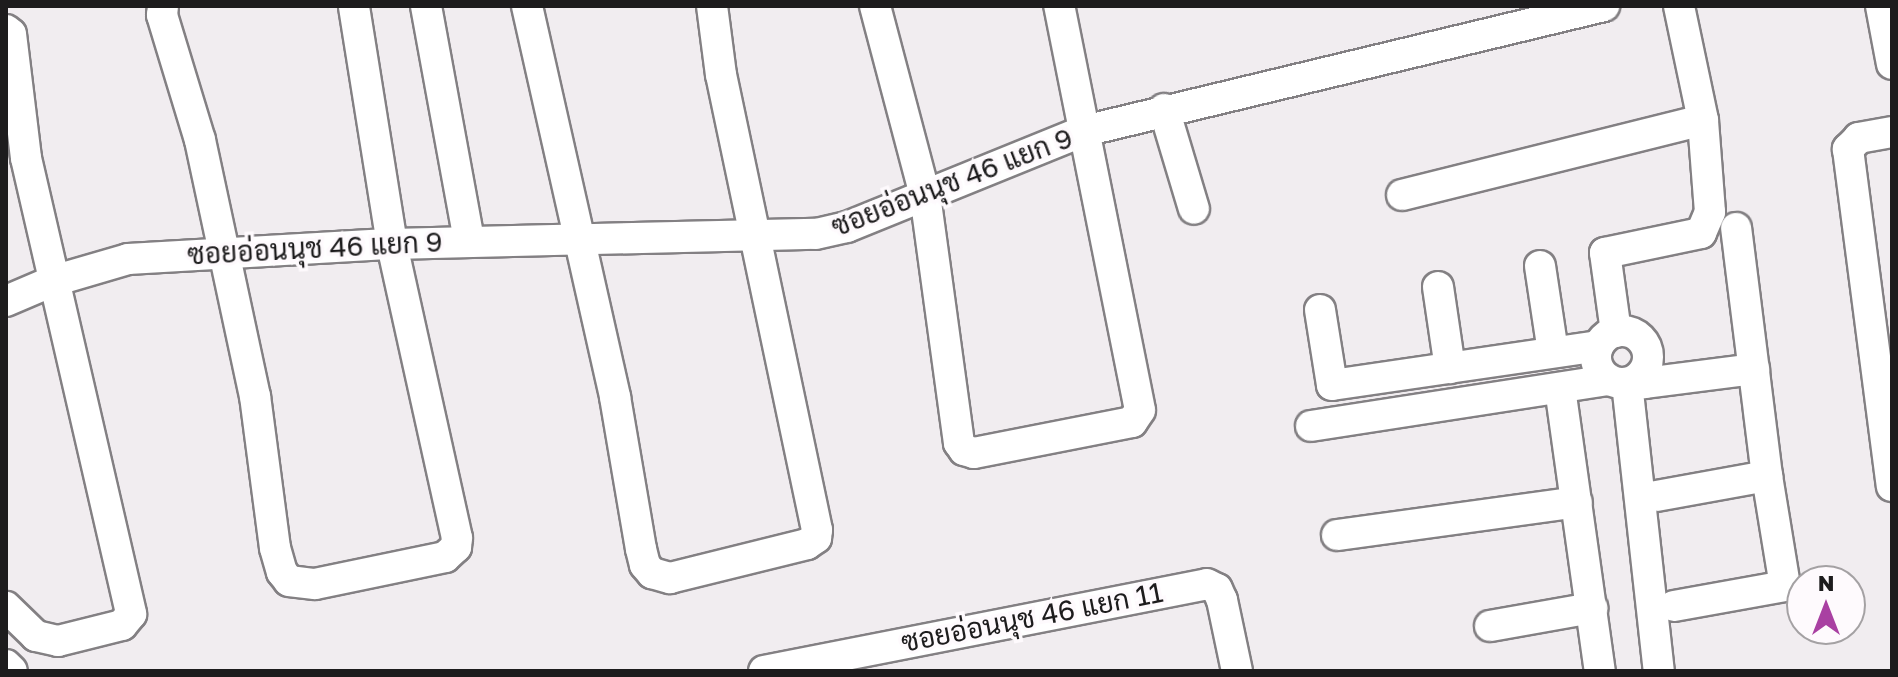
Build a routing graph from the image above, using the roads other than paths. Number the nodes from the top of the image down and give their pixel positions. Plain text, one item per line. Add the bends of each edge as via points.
1 (163, 6) edge
2 (354, 6) edge
3 (426, 6) edge
4 (527, 6) edge
5 (712, 6) edge
6 (875, 6) edge
7 (1059, 6) edge
8 (1604, 6) edge
9 (1679, 6) edge
10 (1881, 6) edge
11 (1565, 10) edge
12 (6, 30) edge
13 (1891, 57) edge
14 (1164, 109) junction
15 (1703, 120) junction
16 (1084, 131) junction
17 (1892, 132) edge
18 (925, 195) junction
19 (1402, 195) dead end
20 (1194, 209) dead end
21 (1736, 228) dead end
22 (577, 238) junction
23 (757, 238) junction
24 (469, 241) junction
25 (392, 244) junction
26 (223, 251) junction
27 (1540, 266) dead end
28 (53, 281) junction
29 (1438, 287) dead end
30 (6, 301) edge
31 (1320, 310) dead end
32 (1607, 339) junction
33 (1553, 352) junction
34 (1450, 368) junction
35 (1754, 369) junction
36 (1624, 381) junction
37 (1560, 388) junction
38 (1311, 426) dead end
39 (1767, 476) junction
40 (1892, 486) edge
41 (1656, 496) dead end
42 (1577, 502) junction
43 (1337, 535) dead end
44 (1674, 606) dead end
45 (6, 607) edge
46 (1592, 608) junction
47 (1490, 626) dead end
48 (6, 665) edge
49 (12, 671) edge
50 (764, 671) edge
51 (1237, 671) edge
52 (1600, 671) edge
53 (1659, 671) edge

1 - 26 street via 200,140
2 - 25 street
3 - 24 street
4 - 22 street
5 - 23 street via 721,75
6 - 18 street
7 - 16 street
8 - 11 street, ซอยอ่อนนุช 46 แยก 9
9 - 15 street
10 - 13 street
11 - 14 street, ซอยอ่อนนุช 46 แยก 9
12 - 28 street via 11,34 26,158
14 - 16 street, ซอยอ่อนนุช 46 แยก 9
14 - 20 street
15 - 19 street
15 - 32 street via 1710,212 1701,233 1605,253
16 - 18 street, ซอยอ่อนนุช 46 แยก 9
16 - 18 street via 1140,410 1132,422 974,453 964,450
17 - 40 street via 1859,138 1848,149
18 - 23 street, ซอยอ่อนนุช 46 แยก 9 via 847,227
21 - 35 street
22 - 23 street, ซอยอ่อนนุช 46 แยก 9
22 - 23 street via 615,397 645,565 659,577 670,578 816,538 817,521
22 - 24 street, ซอยอ่อนนุช 46 แยก 9
24 - 25 street, ซอยอ่อนนุช 46 แยก 9
25 - 26 street, ซอยอ่อนนุช 46 แยก 9
25 - 26 street via 456,547 445,557 315,584 289,581 275,548 255,396
26 - 28 street, ซอยอ่อนนุช 46 แยก 9 via 128,259
27 - 33 street
28 - 30 street, ซอยอ่อนนุช 46 แยก 9
28 - 45 street via 131,614 122,625 58,641 36,636
29 - 34 street
31 - 34 street via 1332,385
32 - 33 street
32 - 36 street via 1597,367
32 - 36 street via 1635,334 1647,346 1649,362
33 - 34 street
35 - 36 street
35 - 39 street
36 - 37 street
36 - 53 street
37 - 38 street
37 - 42 street
39 - 41 street
39 - 44 street via 1785,586
42 - 43 street
42 - 46 street
46 - 47 street
46 - 52 street
48 - 49 street
50 - 51 street, ซอยอ่อนนุช 46 แยก 11 via 1207,584 1222,600

